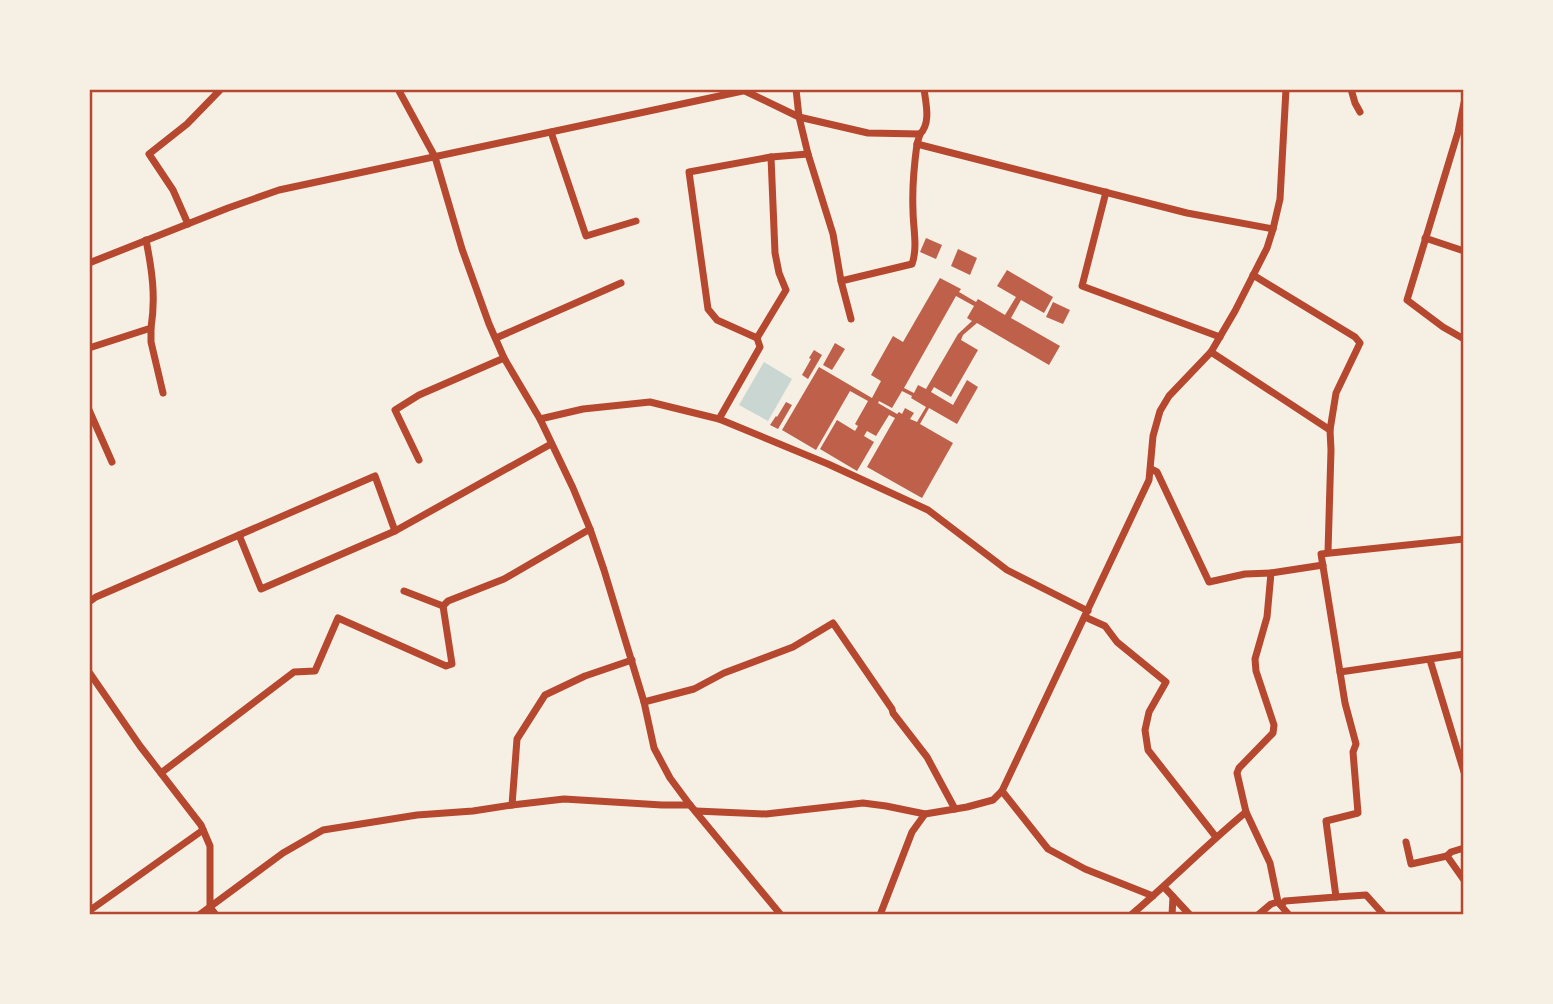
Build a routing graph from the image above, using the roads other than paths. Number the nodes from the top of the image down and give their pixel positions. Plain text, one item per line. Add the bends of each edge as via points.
1 (221, 89) edge
2 (398, 89) edge
3 (796, 89) edge
4 (924, 89) edge
5 (1286, 89) edge
6 (1351, 89) edge
7 (747, 90) edge
8 (1464, 103) edge
9 (1360, 112) dead end
10 (799, 117) junction
11 (551, 132) junction
12 (1461, 133) edge
13 (920, 134) junction
14 (917, 144) junction
15 (808, 153) junction
16 (435, 157) junction
17 (771, 158) junction
18 (1106, 192) junction
19 (636, 221) dead end
20 (188, 224) junction
21 (1273, 229) junction
22 (1425, 239) junction
23 (146, 240) junction
24 (1464, 251) edge
25 (89, 262) edge
26 (1253, 275) junction
27 (841, 281) junction
28 (621, 283) dead end
29 (851, 319) dead end
30 (151, 328) junction
31 (1220, 337) junction
32 (496, 338) junction
33 (757, 338) junction
34 (1464, 339) edge
35 (89, 348) edge
36 (1211, 352) junction
37 (504, 358) junction
38 (163, 393) dead end
39 (89, 410) edge
40 (540, 419) junction
41 (719, 419) junction
42 (1329, 430) junction
43 (551, 444) junction
44 (419, 460) dead end
45 (112, 462) dead end
46 (1151, 469) junction
47 (590, 529) junction
48 (395, 531) junction
49 (239, 535) junction
50 (1464, 538) edge
51 (1328, 552) junction
52 (1323, 565) junction
53 (1270, 573) junction
54 (404, 591) dead end
55 (89, 602) edge
56 (443, 606) junction
57 (1087, 614) junction
58 (1464, 654) edge
59 (632, 660) junction
60 (1430, 660) junction
61 (89, 672) edge
62 (1340, 672) junction
63 (644, 702) junction
64 (1464, 772) edge
65 (161, 773) junction
66 (1002, 791) junction
67 (512, 805) junction
68 (693, 808) junction
69 (956, 809) junction
70 (1246, 812) junction
71 (925, 814) junction
72 (203, 830) junction
73 (1216, 837) junction
74 (1406, 842) dead end
75 (1464, 848) edge
76 (1447, 856) junction
77 (1464, 880) edge
78 (1164, 887) junction
79 (1153, 896) junction
80 (1173, 897) junction
81 (1336, 897) junction
82 (1279, 904) junction
83 (210, 907) junction
84 (89, 911) edge
85 (199, 915) edge
86 (216, 915) edge
87 (781, 915) edge
88 (880, 915) edge
89 (1131, 915) edge
90 (1172, 915) edge
91 (1190, 915) edge
92 (1258, 915) edge
93 (1289, 915) edge
94 (1384, 915) edge

1 - 20 street via 149,154
2 - 16 street
3 - 10 street
4 - 13 street via 928,112
5 - 21 street via 1280,199
6 - 9 street
7 - 10 street
7 - 11 street
8 - 12 street
10 - 13 street via 868,133
10 - 15 street
11 - 16 street
11 - 19 street via 586,236
12 - 22 street
13 - 14 street
14 - 18 street
14 - 27 street via 912,264
15 - 17 street
15 - 27 street via 833,234
16 - 20 street via 279,190
16 - 32 street via 462,249
17 - 33 street via 775,254 786,290
17 - 33 street via 690,172 708,309 717,320
18 - 21 street
18 - 31 street via 1082,286
20 - 23 street
21 - 26 street
22 - 24 street
22 - 34 street via 1407,300
23 - 25 street
23 - 30 street via 153,279
26 - 31 street
26 - 42 street via 1360,343 1336,393
27 - 29 street
28 - 32 street
30 - 35 street
30 - 38 street
31 - 36 street
32 - 37 street
33 - 41 street via 760,347
36 - 42 street
36 - 46 street via 1160,411
37 - 40 street
37 - 44 street via 395,410
39 - 45 street
40 - 41 street via 650,402
40 - 43 street
41 - 57 street via 928,510 1007,570
42 - 51 street
43 - 47 street
43 - 48 street
46 - 53 street via 1157,472 1209,582
46 - 57 street
47 - 56 street via 505,579
47 - 59 street
48 - 49 street via 261,589
48 - 49 street via 375,475
49 - 55 street
50 - 51 street
51 - 52 street via 1321,554
52 - 53 street
52 - 62 street
53 - 70 street via 1267,617 1255,659 1274,725 1273,733 1237,773
54 - 56 street
56 - 65 street via 452,664 446,666 338,618 314,671 294,672
57 - 66 street
57 - 73 street via 1166,682 1149,712 1145,730 1148,750
58 - 60 street
59 - 63 street
59 - 67 street via 545,695 517,739
60 - 62 street
60 - 64 street
61 - 65 street
62 - 81 street via 1356,744 1358,813 1326,821
63 - 68 street via 654,748
63 - 69 street via 694,689 793,647 833,623 927,757
65 - 72 street
66 - 69 street via 993,800
66 - 79 street via 1048,849
67 - 68 street via 564,799
67 - 83 street via 323,830 283,853
68 - 71 street via 766,814 863,803
68 - 87 street
69 - 71 street
70 - 73 street
70 - 82 street via 1270,863
71 - 88 street via 912,832
72 - 83 street via 210,846
72 - 84 street
73 - 78 street
74 - 76 street via 1411,864
75 - 76 street
76 - 77 street
78 - 79 street
78 - 80 street
79 - 89 street
80 - 90 street
80 - 91 street
81 - 82 street
81 - 94 street via 1366,895
82 - 92 street via 1271,904
82 - 93 street
83 - 85 street
83 - 86 street

